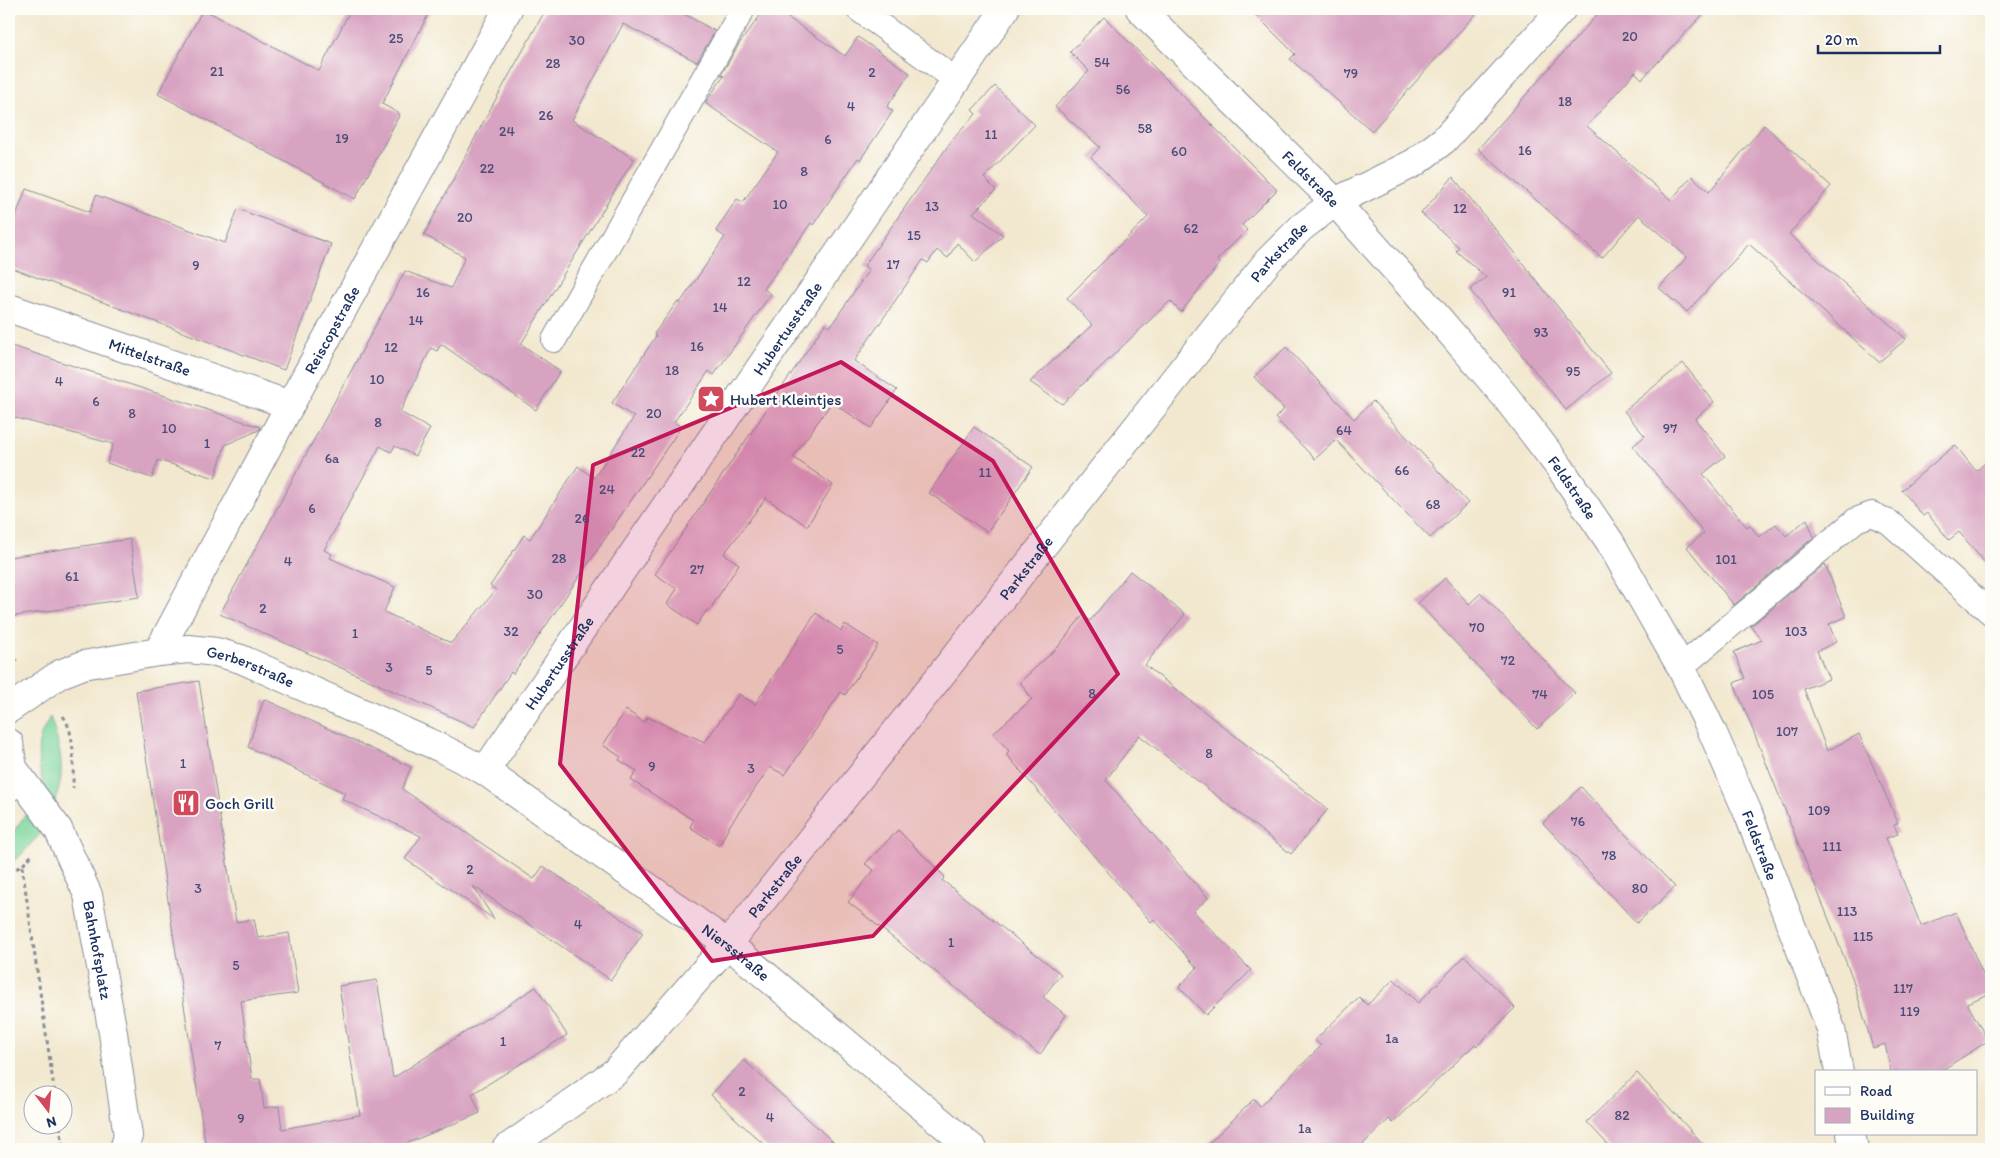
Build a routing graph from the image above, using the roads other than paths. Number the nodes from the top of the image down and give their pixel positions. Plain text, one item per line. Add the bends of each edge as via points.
1 (508, 9) edge
2 (744, 9) edge
3 (858, 9) edge
4 (1005, 9) edge
5 (1140, 9) edge
6 (1562, 9) edge
7 (956, 80) junction
8 (1335, 202) junction
9 (9, 308) edge
10 (554, 340) dead end
11 (290, 405) junction
12 (1991, 613) edge
13 (158, 652) junction
14 (1681, 667) junction
15 (9, 710) edge
16 (10, 766) edge
17 (485, 771) junction
18 (728, 944) junction
19 (1839, 1070) edge
20 (1851, 1136) edge
21 (124, 1149) edge
22 (506, 1149) edge
23 (973, 1149) edge
24 (1854, 1149) edge

1 - 11 street, Reiscopstraße
2 - 10 lane
3 - 7 lane
4 - 7 street, Hubertusstraße
5 - 8 street, Feldstraße
6 - 8 street, Parkstraße via 1444,140 1414,163
7 - 17 street, Hubertusstraße
8 - 14 street, Feldstraße via 1505,396 1560,468 1615,550
8 - 18 street, Parkstraße via 1302,227 1268,261
9 - 11 street, Mittelstraße
11 - 13 street, Reiscopstraße
12 - 14 lane via 1889,522 1872,514 1856,520
13 - 15 street, Gerberstraße via 84,665 60,674
13 - 17 street, Gerberstraße via 189,649 241,659 441,748
14 - 19 street, Feldstraße via 1772,872 1831,1029
16 - 21 street, Bahnhofsplatz via 58,829 88,895 128,1136
17 - 18 street, Niersstraße
18 - 22 street, Parkstraße via 615,1072
18 - 23 street, Niersstraße
20 - 24 street

